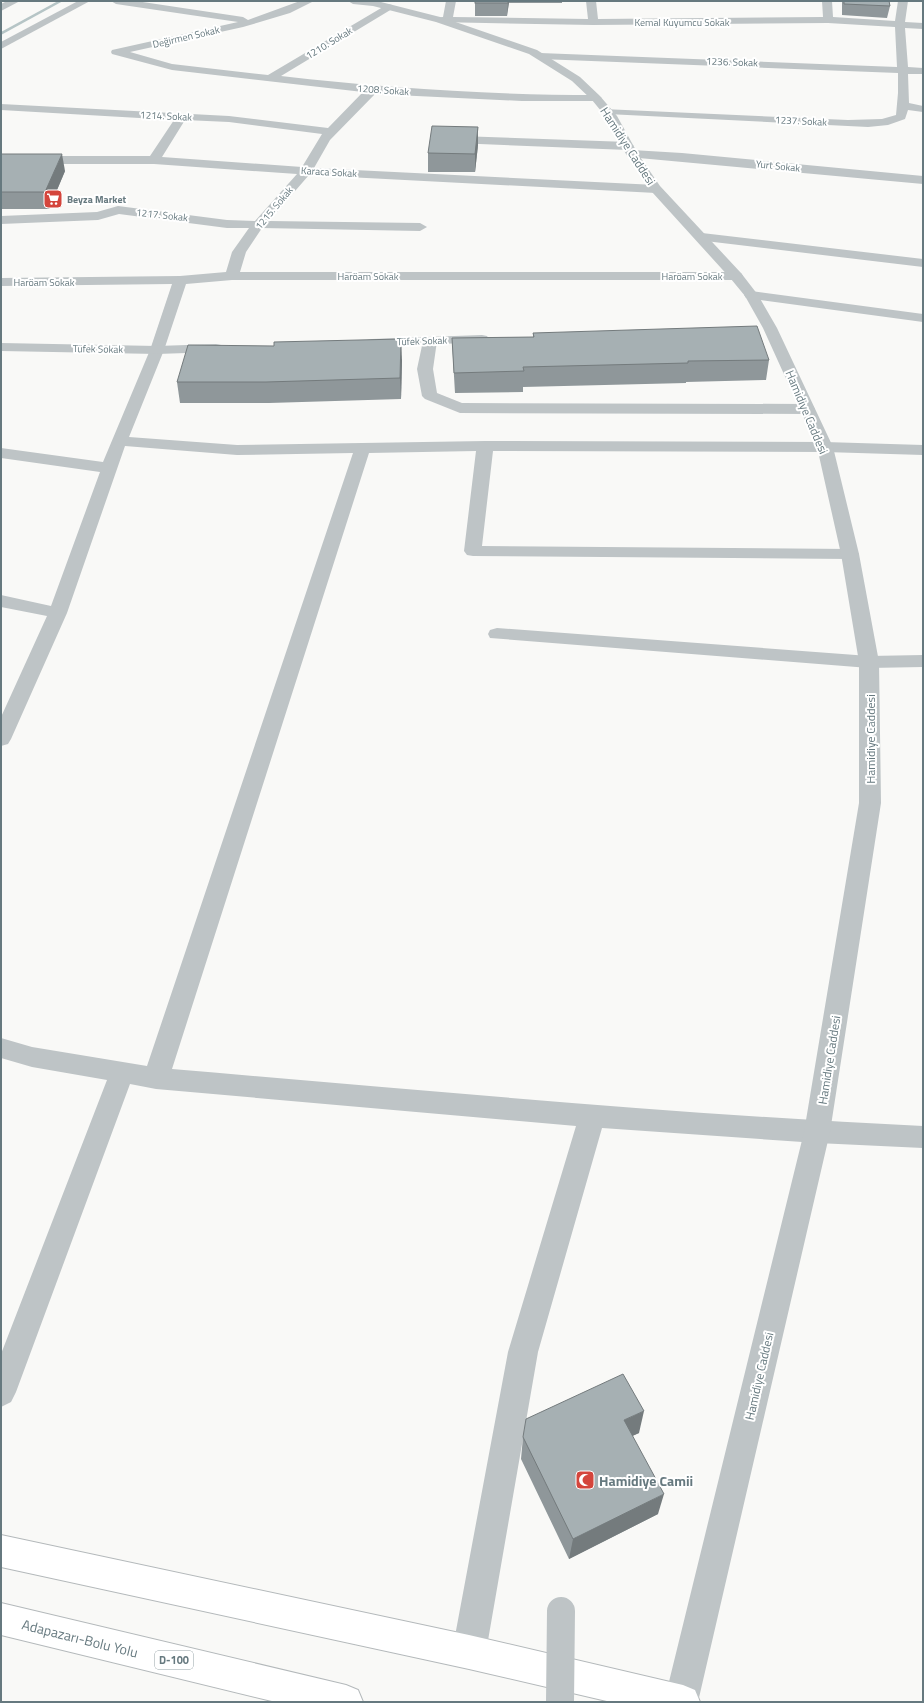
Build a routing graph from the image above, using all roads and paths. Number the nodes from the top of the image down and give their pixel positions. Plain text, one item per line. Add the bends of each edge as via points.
1 (15, 1) edge
2 (85, 1) edge
3 (116, 1) edge
4 (309, 1) edge
5 (353, 1) edge
6 (451, 1) edge
7 (591, 1) edge
8 (827, 1) edge
9 (903, 1) edge
10 (388, 7) junction
11 (1, 8) edge
12 (443, 20) junction
13 (828, 20) junction
14 (252, 22) junction
15 (575, 22) junction
16 (593, 22) junction
17 (900, 23) junction
18 (923, 26) edge
19 (555, 31) dead end
20 (1, 46) edge
21 (537, 51) junction
22 (172, 67) joint
23 (904, 70) junction
24 (923, 71) edge
25 (270, 78) junction
26 (372, 90) junction
27 (601, 105) junction
28 (903, 106) junction
29 (1, 107) edge
30 (923, 109) edge
31 (182, 116) junction
32 (331, 132) junction
33 (459, 140) edge
34 (630, 150) junction
35 (1, 160) edge
36 (154, 160) junction
37 (306, 171) junction
38 (923, 180) edge
39 (656, 189) junction
40 (1, 220) edge
41 (259, 224) junction
42 (420, 226) dead end
43 (702, 238) junction
44 (923, 263) edge
45 (232, 276) junction
46 (736, 276) junction
47 (180, 280) junction
48 (1, 282) edge
49 (751, 295) junction
50 (923, 318) edge
51 (496, 339) edge
52 (430, 341) junction
53 (360, 343) edge
54 (1, 347) edge
55 (227, 348) edge
56 (157, 350) junction
57 (807, 409) junction
58 (119, 441) junction
59 (485, 446) junction
60 (825, 447) junction
61 (362, 449) junction
62 (923, 450) edge
63 (1, 453) edge
64 (110, 468) junction
65 (850, 554) junction
66 (1, 601) edge
67 (58, 614) junction
68 (497, 634) dead end
69 (869, 662) junction
70 (923, 662) edge
71 (1, 739) edge
72 (1, 1048) edge
73 (122, 1073) junction
74 (156, 1078) junction
75 (592, 1116) junction
76 (817, 1132) junction
77 (923, 1137) edge
78 (1, 1392) edge
79 (1, 1551) edge
80 (561, 1611) dead end
81 (1, 1619) edge
82 (469, 1652) junction
83 (346, 1702) edge
84 (560, 1702) edge
85 (682, 1702) edge

1 - 11 street
2 - 20 street
3 - 14 street
4 - 14 street, Değirmen Sokak
5 - 10 street, Hamidiye Caddesi
6 - 12 street
7 - 16 street
8 - 13 street
9 - 17 street
10 - 12 street, Hamidiye Caddesi
10 - 25 street, 1210. Sokak
12 - 15 street, Kemal Kuyumcu Sokak
12 - 21 street, Hamidiye Caddesi
13 - 16 street, Kemal Kuyumcu Sokak
13 - 17 street, Kemal Kuyumcu Sokak
14 - 22 street, Değirmen Sokak via 116,52
15 - 16 street, Kemal Kuyumcu Sokak
15 - 19 street
17 - 18 street, Kemal Kuyumcu Sokak
17 - 23 street
21 - 23 street, 1236. Sokak
21 - 27 street, Hamidiye Caddesi via 576,79
22 - 25 street, 1208. Sokak
23 - 24 street, 1236. Sokak
23 - 28 street
25 - 26 street, 1208. Sokak
26 - 27 street, 1208. Sokak
26 - 32 street, 1215. Sokak
27 - 28 street, 1237. Sokak via 840,122 882,122 900,117
27 - 34 street, Hamidiye Caddesi
28 - 30 street
29 - 31 street, 1214. Sokak
31 - 32 street, 1214. Sokak via 229,119
31 - 36 street
32 - 37 street, 1215. Sokak
33 - 34 street, Yurt Sokak
34 - 38 street, Yurt Sokak
34 - 39 street, Hamidiye Caddesi
35 - 36 street, Karaca Sokak
36 - 37 street, Karaca Sokak
37 - 39 street, Karaca Sokak
37 - 41 street, 1215. Sokak
39 - 43 street, Hamidiye Caddesi
40 - 41 street, 1217. Sokak via 98,216 118,210 228,224
41 - 42 street, 1217. Sokak
41 - 45 street, 1215. Sokak via 239,252
43 - 44 street
43 - 46 street, Hamidiye Caddesi
45 - 46 street, Haröam Sokak
45 - 47 street, Haröam Sokak
46 - 49 street, Hamidiye Caddesi
47 - 48 street, Haröam Sokak
47 - 56 street
49 - 50 street
49 - 57 street, Hamidiye Caddesi via 762,328
51 - 52 street, Tüfek Sokak
52 - 53 street, Tüfek Sokak
52 - 57 street via 426,369 430,396 460,408
54 - 56 street, Tüfek Sokak
55 - 56 street, Tüfek Sokak
56 - 58 street
57 - 60 street, Hamidiye Caddesi
58 - 61 street via 237,450
58 - 64 street
59 - 60 street
59 - 61 street
59 - 65 street via 472,551
60 - 62 street
60 - 65 street, Hamidiye Caddesi
61 - 74 street
63 - 64 street
64 - 67 street
65 - 69 street, Hamidiye Caddesi
66 - 67 street
67 - 71 street
68 - 69 street
69 - 70 street
69 - 76 street, Hamidiye Caddesi via 870,803
72 - 73 street via 32,1057
73 - 74 street
73 - 78 street
74 - 75 street
75 - 76 street
75 - 82 street via 523,1352
76 - 77 street
76 - 85 street, Hamidiye Caddesi
79 - 82 highway
80 - 84 street, bridge
81 - 83 highway, Adapazarı-Bolu Yolu / D-100
82 - 85 highway

